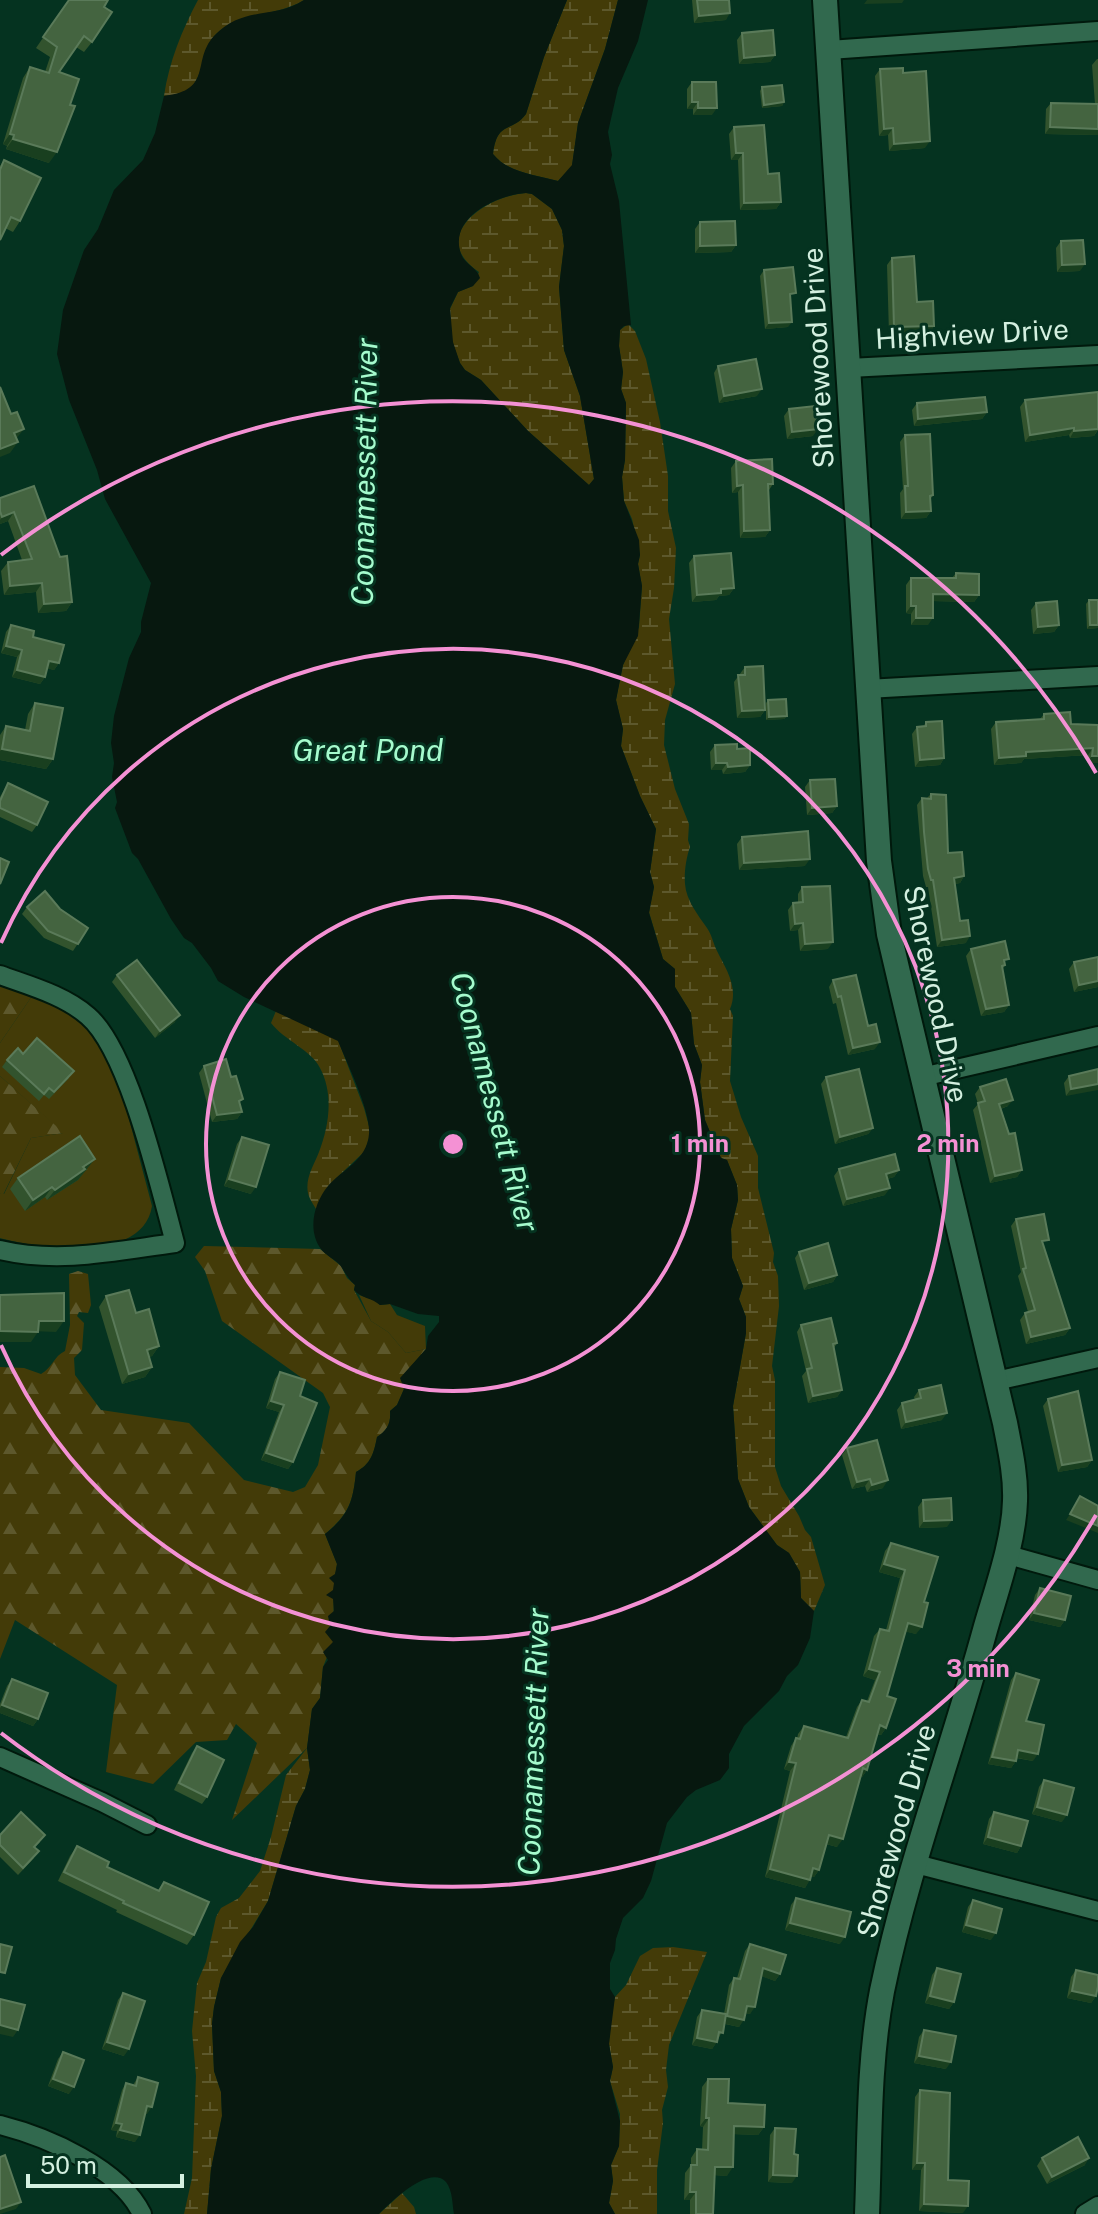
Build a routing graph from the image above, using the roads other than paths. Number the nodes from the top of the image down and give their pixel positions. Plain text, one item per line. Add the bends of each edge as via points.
1 (825, 0) edge
2 (1098, 31) edge
3 (829, 50) junction
4 (1098, 355) edge
5 (849, 368) junction
6 (1098, 676) edge
7 (867, 689) junction
8 (0, 975) edge
9 (1098, 1036) edge
10 (922, 1077) junction
11 (0, 1250) edge
12 (1098, 1358) edge
13 (996, 1381) junction
14 (1005, 1554) junction
15 (1098, 1580) edge
16 (0, 1757) edge
17 (147, 1825) dead end
18 (916, 1864) junction
19 (1098, 1911) edge
20 (0, 2125) edge
21 (1098, 2206) edge
22 (142, 2214) edge
23 (867, 2214) edge
24 (1085, 2214) edge

1 - 3 street, Shorewood Drive
2 - 3 street
3 - 5 street, Shorewood Drive
4 - 5 street, Highview Drive
5 - 7 street, Shorewood Drive
6 - 7 street
7 - 10 street, Shorewood Drive via 889,934
8 - 11 street via 67,1001 103,1032 125,1078 175,1243 76,1257
9 - 10 street
10 - 13 street, Shorewood Drive
12 - 13 street
13 - 14 street, Shorewood Drive via 1014,1468 1015,1502
14 - 15 street
14 - 18 street, Shorewood Drive
16 - 17 street
18 - 19 street
18 - 23 street, Shorewood Drive via 882,1991 870,2089
20 - 22 street via 34,2134 98,2166
21 - 24 street

